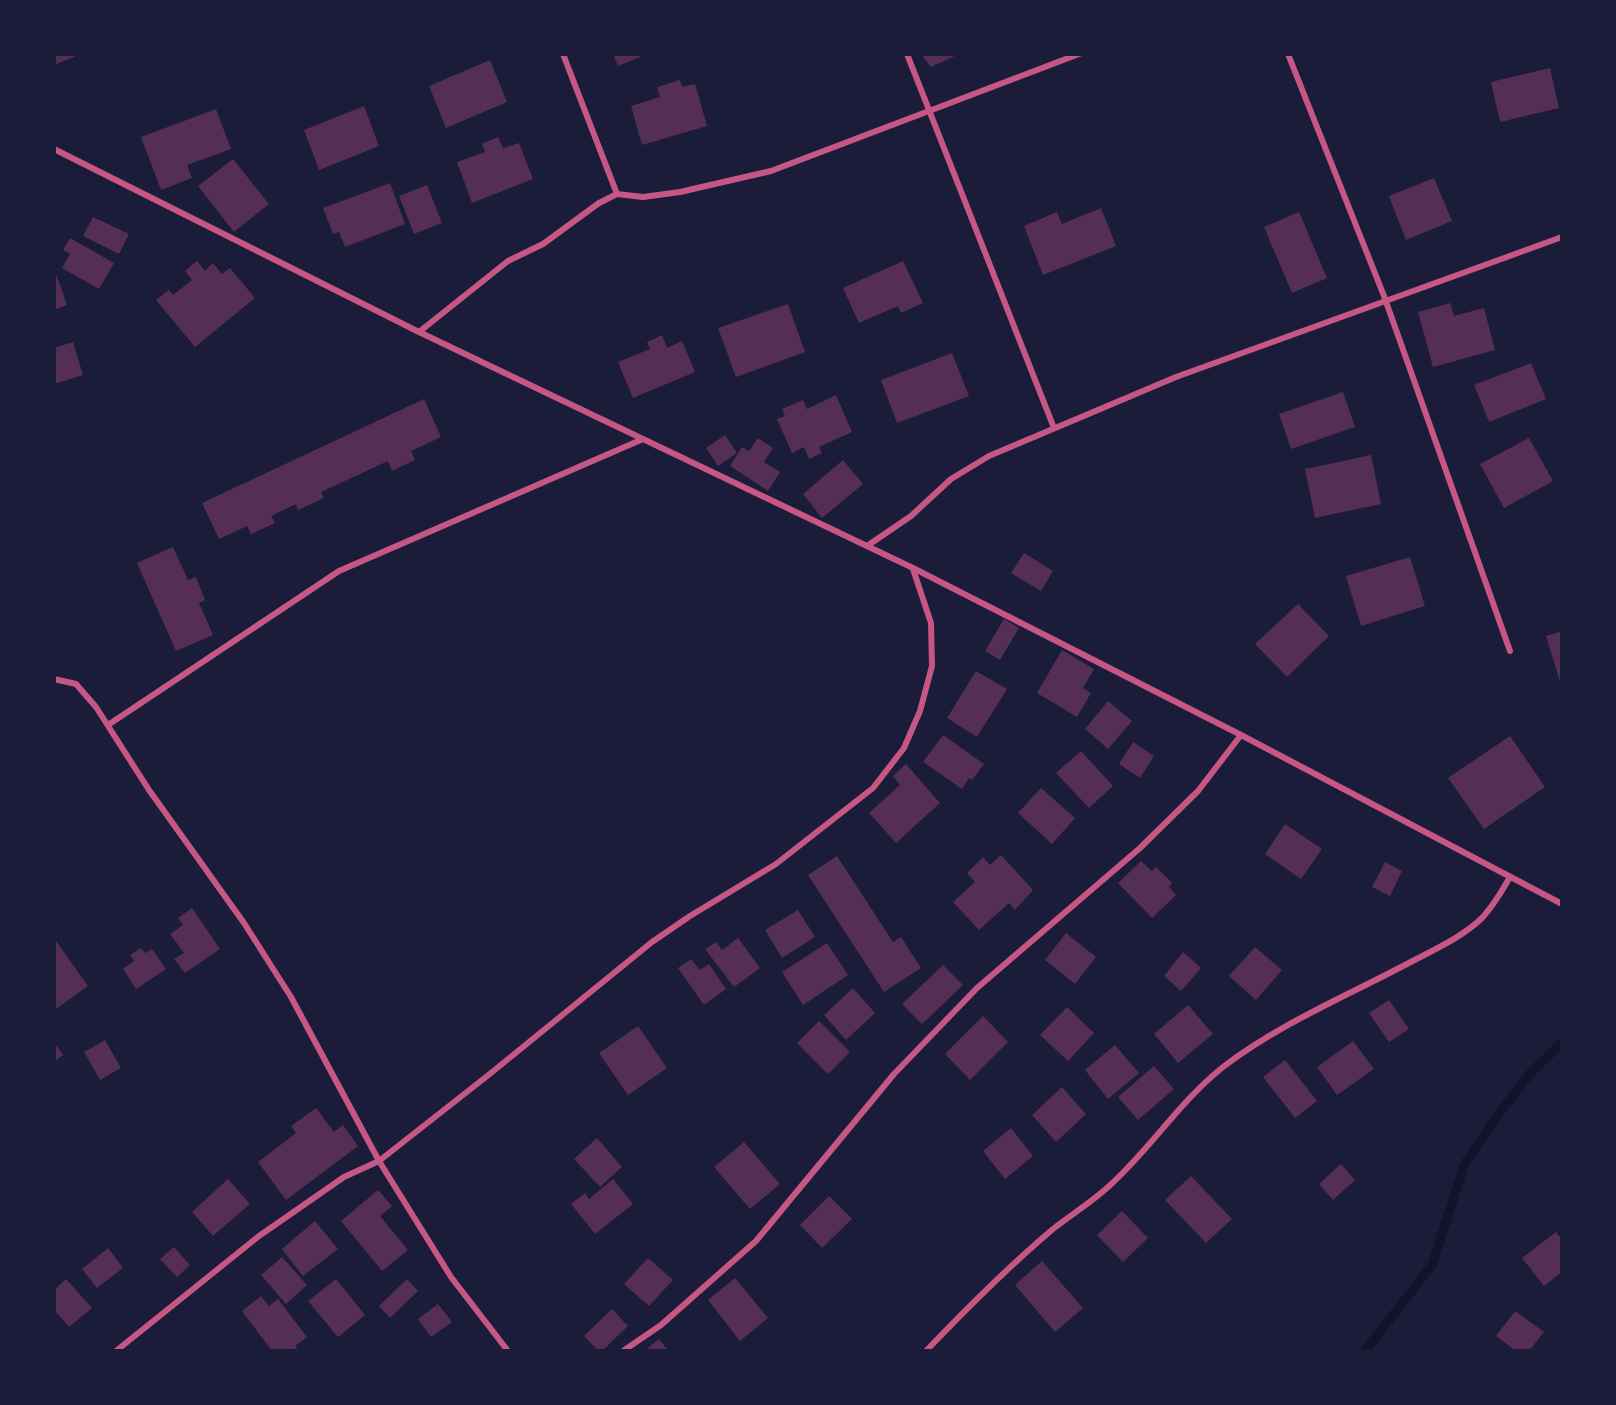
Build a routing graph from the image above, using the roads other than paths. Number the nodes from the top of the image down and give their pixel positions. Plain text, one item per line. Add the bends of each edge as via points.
1 (563, 54) edge
2 (907, 54) edge
3 (1079, 54) edge
4 (1288, 54) edge
5 (928, 111) junction
6 (54, 149) edge
7 (617, 194) junction
8 (1562, 237) edge
9 (1386, 301) junction
10 (419, 332) junction
11 (1054, 428) junction
12 (643, 439) junction
13 (867, 546) junction
14 (913, 568) junction
15 (1510, 651) dead end
16 (54, 679) edge
17 (108, 725) junction
18 (1241, 735) junction
19 (1510, 877) junction
20 (1562, 904) edge
21 (379, 1161) junction
22 (116, 1351) edge
23 (508, 1351) edge
24 (623, 1351) edge
25 (926, 1351) edge

1 - 7 street
2 - 5 street
3 - 5 street
4 - 9 street
5 - 7 street via 771,171 680,192 644,197
5 - 11 street
6 - 10 street
7 - 10 street via 543,244 508,261
8 - 9 street
9 - 11 street via 1176,377
9 - 15 street
10 - 12 street
11 - 13 street via 989,456 951,479 911,516
12 - 13 street
12 - 17 street via 339,571
13 - 14 street
14 - 18 street
14 - 21 street via 932,623 932,666 920,711 904,748 873,788 776,864 652,942
16 - 17 street via 76,684
17 - 21 street via 291,997
18 - 19 street
18 - 24 street via 1198,791 1140,848 976,988 894,1074 756,1241 661,1325
19 - 20 street
19 - 25 street via 1481,918 1454,939 1316,1010 1224,1067 1194,1093 1107,1188 1011,1265
21 - 22 street via 344,1177 259,1236
21 - 23 street via 451,1277

